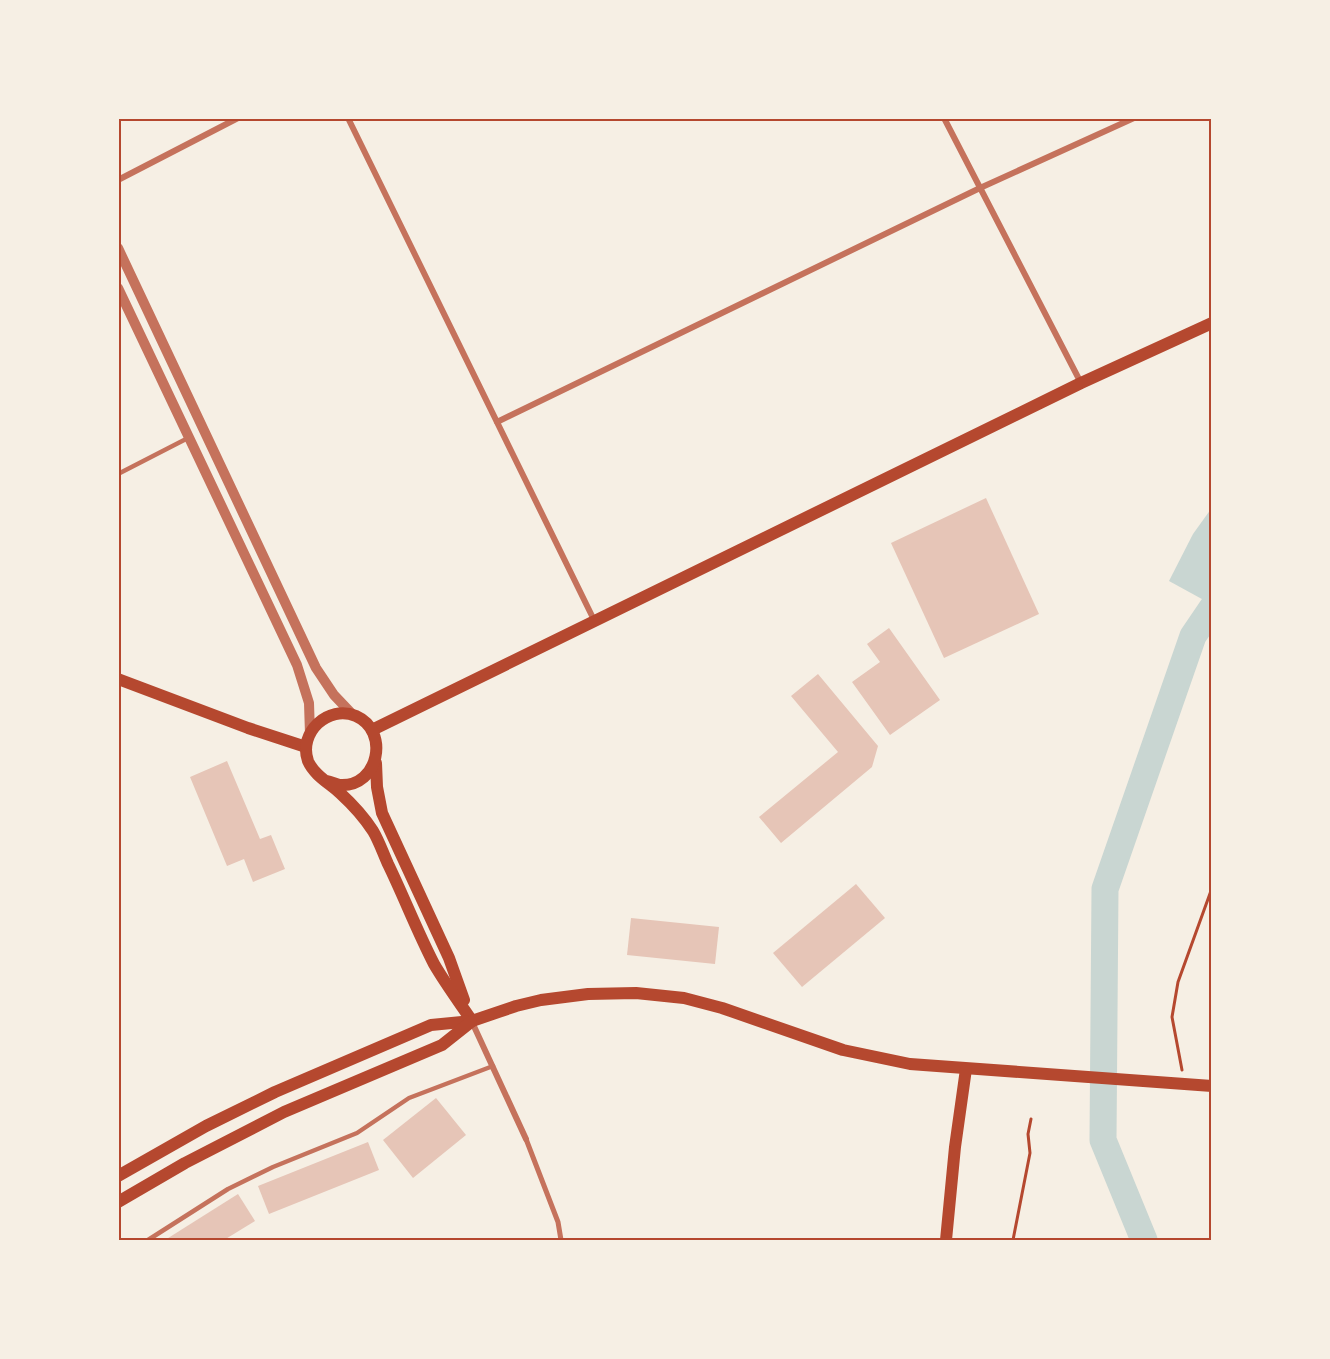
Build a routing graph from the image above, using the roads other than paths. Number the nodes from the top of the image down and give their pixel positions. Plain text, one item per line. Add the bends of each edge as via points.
1 (238, 118) edge
2 (348, 118) edge
3 (944, 118) edge
4 (1134, 118) edge
5 (118, 180) edge
6 (980, 188) junction
7 (118, 248) edge
8 (118, 288) edge
9 (1212, 323) edge
10 (1081, 383) junction
11 (497, 422) junction
12 (189, 438) junction
13 (118, 474) edge
14 (595, 622) junction
15 (118, 679) edge
16 (353, 715) junction
17 (372, 730) junction
18 (310, 734) junction
19 (306, 747) junction
20 (376, 760) junction
21 (327, 781) junction
22 (471, 1021) junction
23 (493, 1066) junction
24 (966, 1070) junction
25 (1212, 1086) edge
26 (526, 1139) joint
27 (118, 1176) edge
28 (118, 1202) edge
29 (148, 1240) edge
30 (561, 1240) edge
31 (946, 1240) edge

1 - 5 street
2 - 11 street
3 - 6 street
4 - 6 street
6 - 10 street
6 - 11 street
7 - 16 street via 316,668
8 - 12 street
9 - 10 main road
10 - 14 main road
11 - 14 street
12 - 13 lane
12 - 18 street via 297,665 309,704
14 - 17 main road
15 - 19 main road
16 - 17 main road
16 - 18 main road via 328,716
17 - 20 main road via 378,744
18 - 19 main road
19 - 21 main road via 315,773
20 - 21 main road via 368,774 354,783 340,785
20 - 22 main road via 382,813 449,958
21 - 22 main road via 373,832 435,965
22 - 23 street
22 - 24 main road via 516,1006 565,997 658,994 722,1008 863,1055
22 - 27 main road via 431,1025 275,1092
22 - 28 main road via 442,1045 284,1112
23 - 26 street
23 - 29 lane via 410,1098 357,1133 228,1189
24 - 25 main road
24 - 31 main road
26 - 30 street via 558,1222

